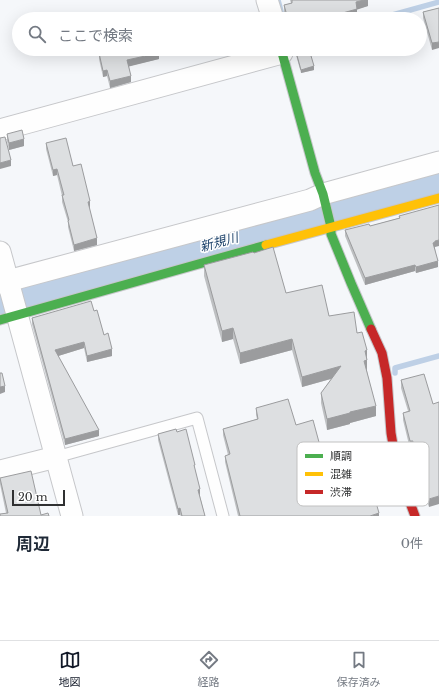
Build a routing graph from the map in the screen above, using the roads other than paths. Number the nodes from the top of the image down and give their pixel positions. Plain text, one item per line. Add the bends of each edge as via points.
1 (267, 0) edge
2 (271, 12) edge
3 (263, 56) edge
4 (282, 56) edge
5 (0, 130) edge
6 (439, 162) edge
7 (323, 197) junction
8 (439, 198) edge
9 (330, 225) junction
10 (0, 252) edge
11 (6, 284) edge
12 (12, 316) edge
13 (393, 442) edge
14 (56, 457) junction
15 (0, 471) edge
16 (411, 506) edge
17 (72, 516) edge
18 (223, 516) edge
19 (415, 516) edge

1 - 2 street
3 - 5 street
4 - 7 street
6 - 7 street
7 - 9 street
7 - 11 street
8 - 9 street
9 - 12 street
9 - 13 street via 331,234 382,353 387,378
10 - 11 street
11 - 12 street
12 - 14 street
14 - 15 street
14 - 17 street
14 - 18 lane via 197,418
16 - 19 street

